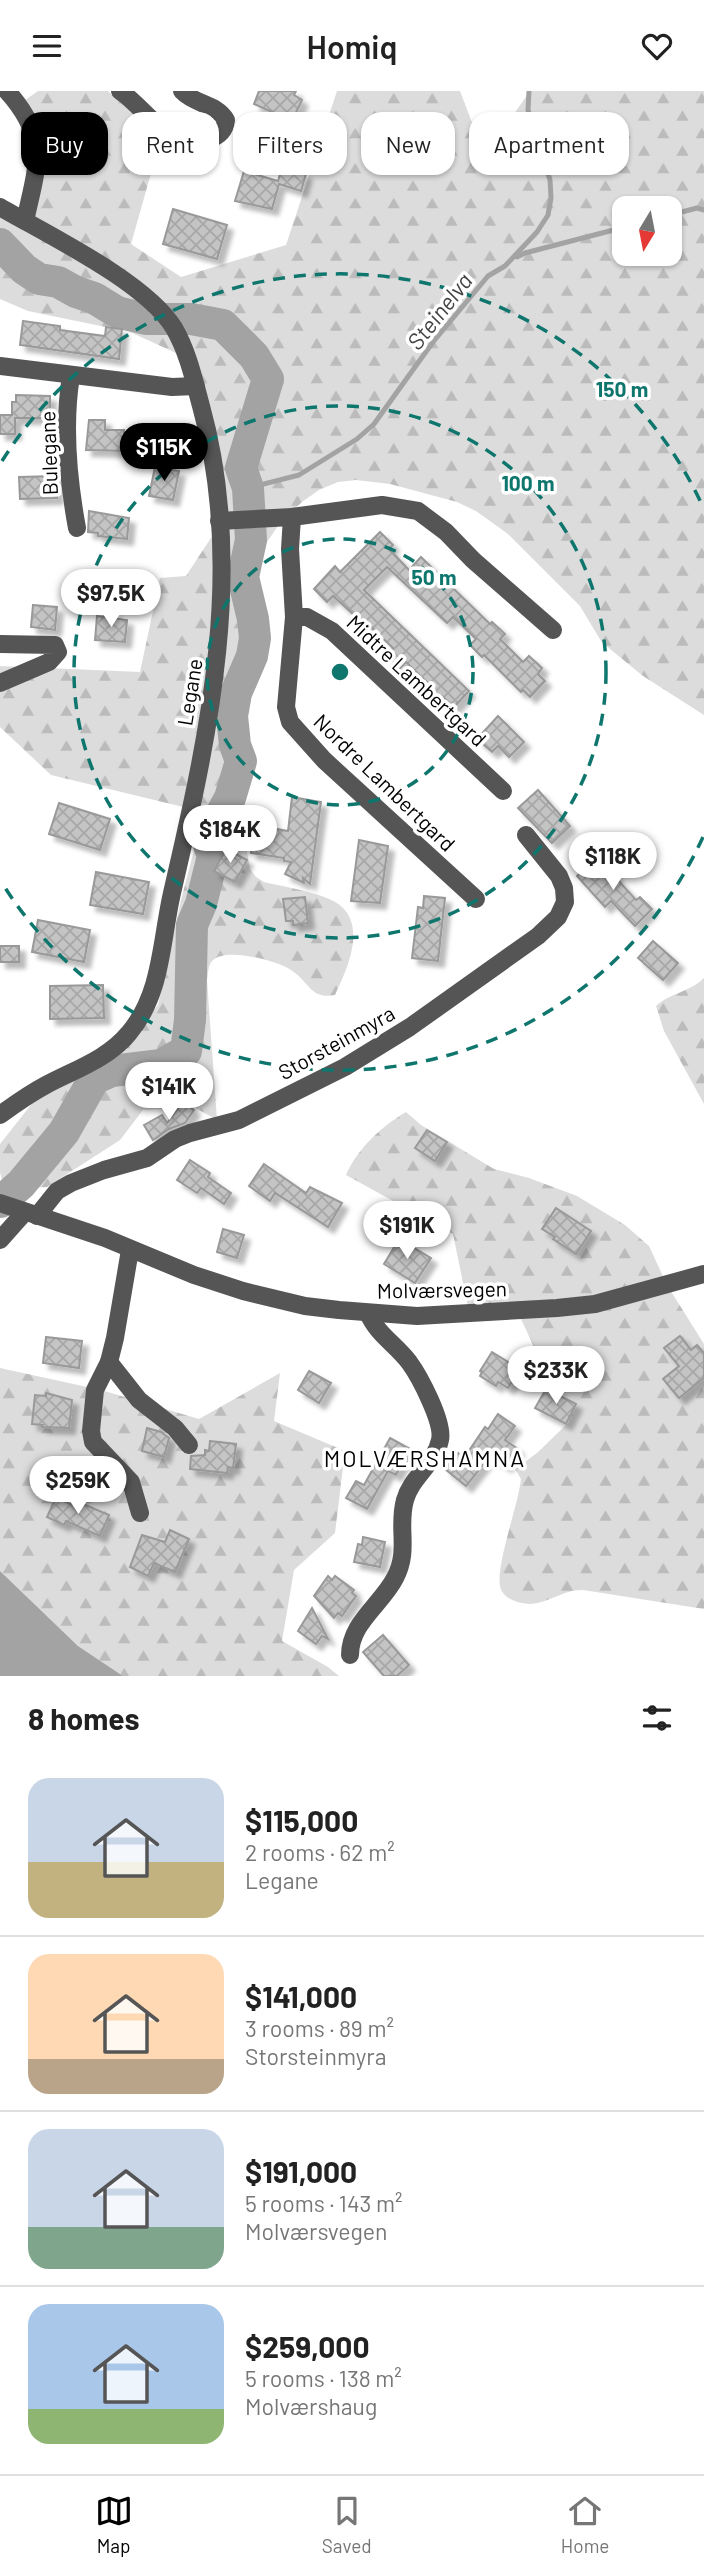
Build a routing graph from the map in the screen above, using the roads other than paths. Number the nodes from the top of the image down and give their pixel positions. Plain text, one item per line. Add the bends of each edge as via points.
1 (120, 91) edge
2 (182, 91) edge
3 (17, 94) edge
4 (0, 207) edge
5 (25, 221) junction
6 (0, 366) edge
7 (71, 376) junction
8 (195, 386) junction
9 (292, 517) junction
10 (219, 521) junction
11 (77, 528) dead end
12 (294, 617) junction
13 (553, 630) dead end
14 (0, 644) edge
15 (0, 683) edge
16 (503, 791) dead end
17 (526, 835) dead end
18 (476, 899) dead end
19 (0, 1115) edge
20 (18, 1210) edge
21 (0, 1240) edge
22 (130, 1250) junction
23 (704, 1274) edge
24 (368, 1313) junction
25 (108, 1362) junction
26 (189, 1445) dead end
27 (140, 1513) dead end
28 (350, 1655) dead end

1 - 2 street via 170,136 193,141 215,137 226,120 221,111
3 - 5 street via 38,152
4 - 5 street, Legane
5 - 8 street, Legane via 160,308 175,330
6 - 7 street
7 - 8 street
7 - 11 street, Bulegane via 68,440
8 - 10 street, Legane via 214,469
9 - 10 street
9 - 12 street, Nordre Lambertgard
9 - 13 street via 382,505 418,511
10 - 19 street, Legane via 217,664 200,772 146,1008 111,1049
12 - 16 street, Midtre Lambertgard via 307,617 332,631
12 - 18 street, Nordre Lambertgard via 286,707 290,722
14 - 15 street via 55,645 58,652 49,662
17 - 20 street, Storsteinmyra via 564,888 565,902 558,917 538,936 355,1061 239,1120 175,1139 147,1158 71,1183
20 - 21 street
20 - 22 street, Molværsvegen
22 - 24 street, Molværsvegen via 274,1299
22 - 25 street
23 - 24 street, Molværsvegen via 570,1307 417,1316
24 - 28 street via 381,1335 416,1373 441,1434 435,1455 405,1497 400,1569 351,1639
25 - 26 street via 139,1400
25 - 27 street via 94,1390 93,1442 131,1482

